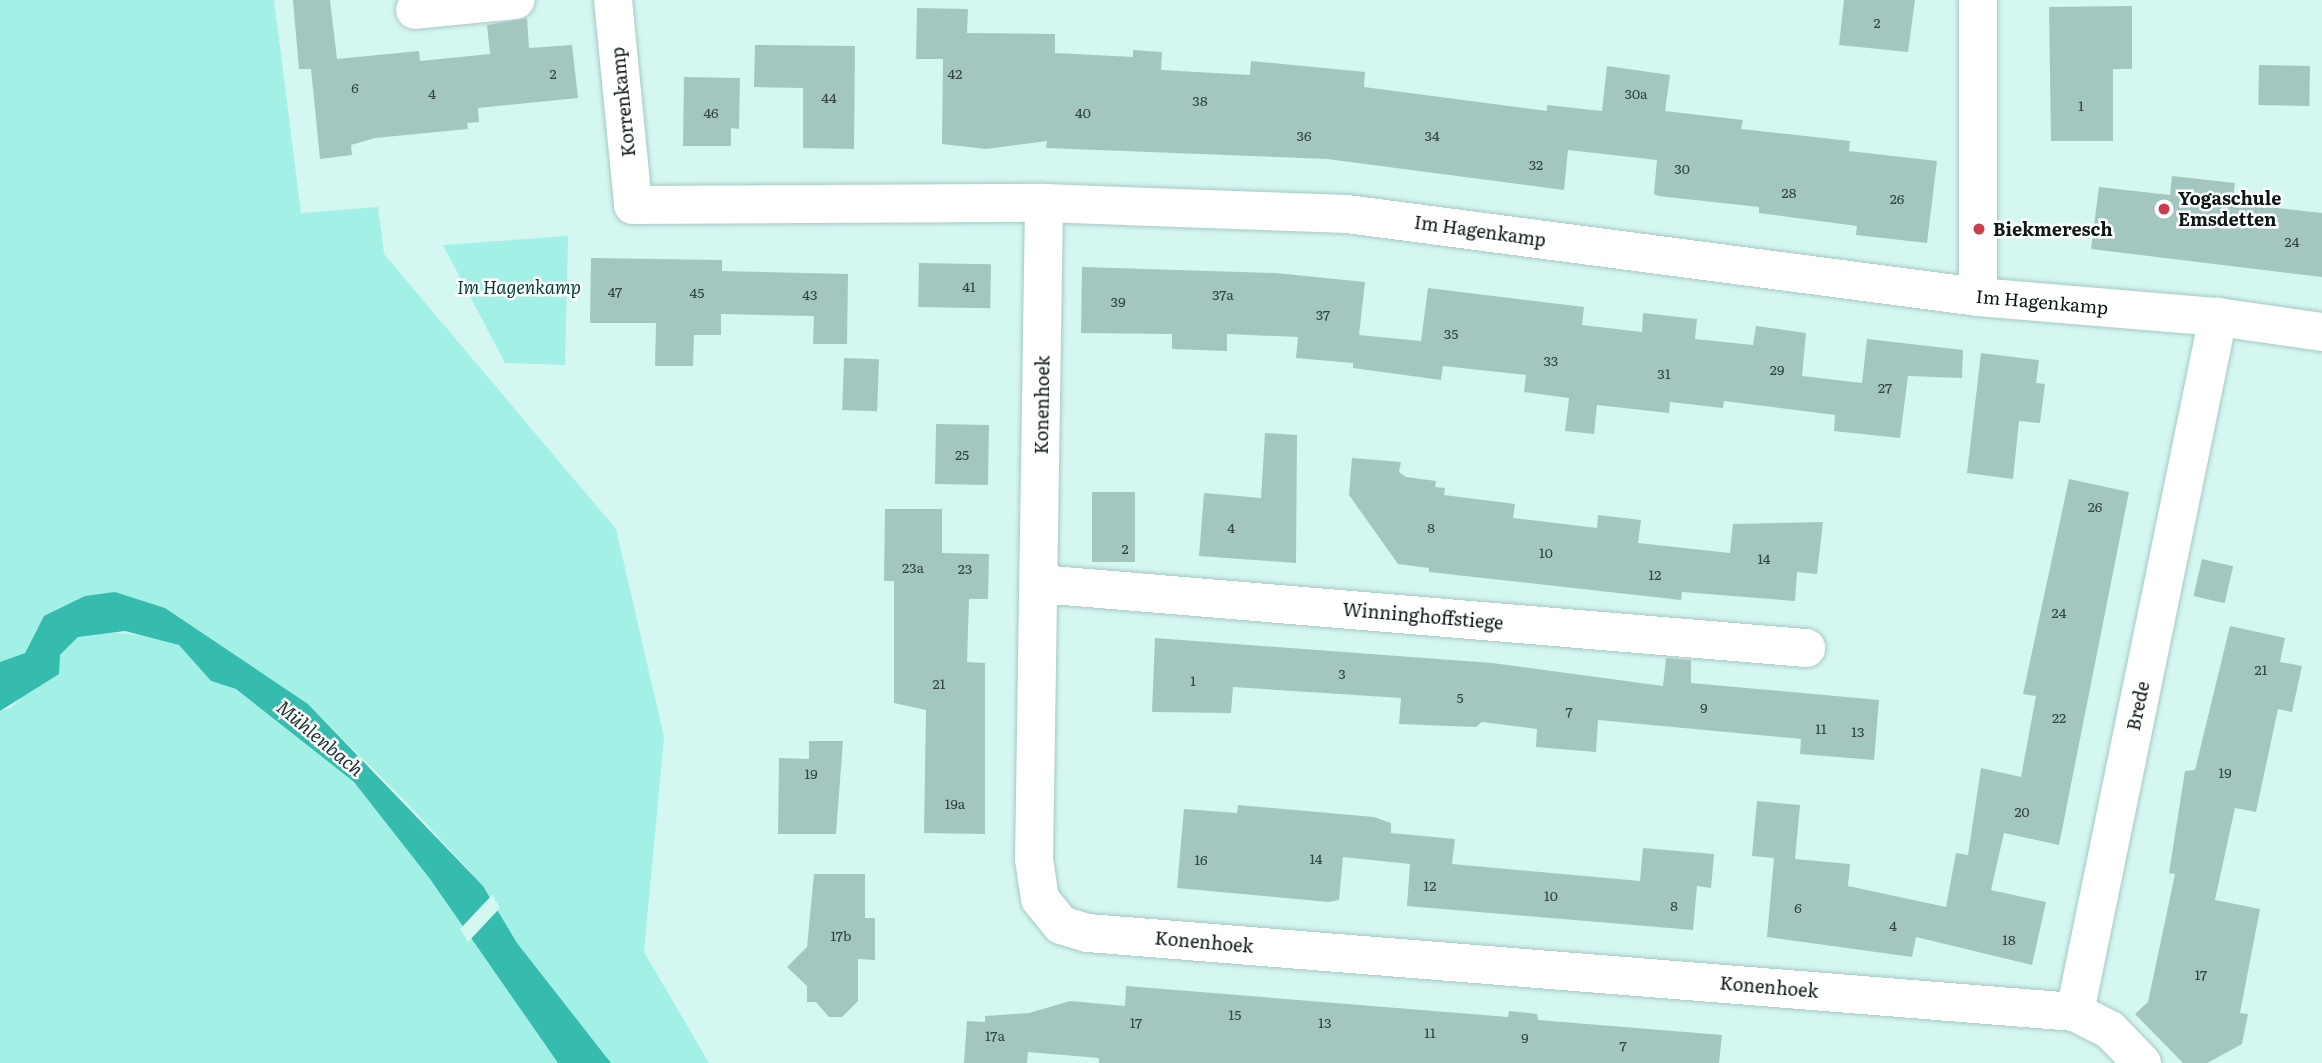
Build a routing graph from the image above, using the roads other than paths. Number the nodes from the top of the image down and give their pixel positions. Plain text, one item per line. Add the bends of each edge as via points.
1 (516, 0) edge
2 (612, 0) edge
3 (1978, 0) edge
4 (415, 10) dead end
5 (1044, 203) junction
6 (633, 205) joint
7 (1978, 297) junction
8 (2218, 317) junction
9 (2322, 332) edge
10 (1040, 584) junction
11 (1806, 648) dead end
12 (2075, 1012) junction
13 (2142, 1063) edge

1 - 4 street
2 - 6 street, Korrenkamp
3 - 7 street
5 - 6 street, Im Hagenkamp
5 - 7 street, Im Hagenkamp via 1348,214
5 - 10 street, Konenhoek
7 - 8 street, Im Hagenkamp
8 - 9 street, Im Hagenkamp
8 - 12 street, Brede
10 - 11 street, Winninghoffstiege
10 - 12 street, Konenhoek via 1034,859 1040,899 1061,925 1100,934
12 - 13 street via 2110,1030

